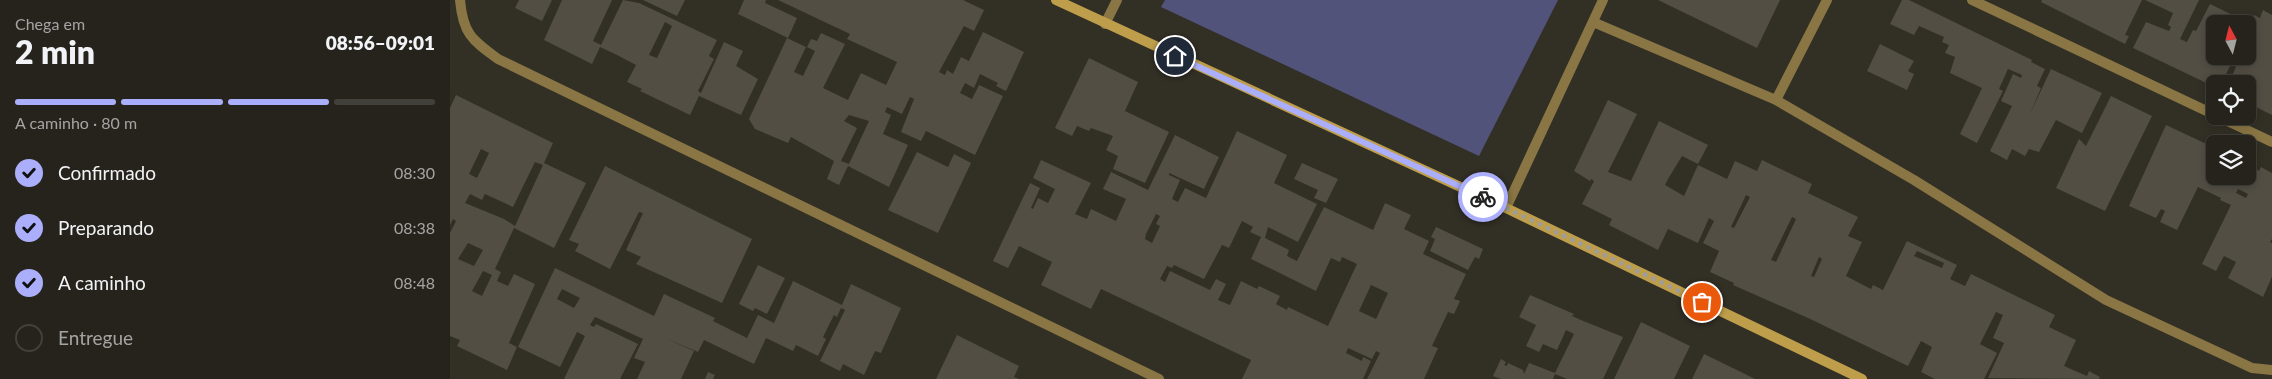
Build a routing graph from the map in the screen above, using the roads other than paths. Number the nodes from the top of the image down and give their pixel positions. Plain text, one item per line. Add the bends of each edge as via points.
1 (460, 0) edge
2 (1056, 0) edge
3 (1117, 0) edge
4 (1603, 0) edge
5 (1827, 0) edge
6 (1972, 0) edge
7 (1593, 22) junction
8 (1105, 24) junction
9 (1776, 100) junction
10 (2206, 111) edge
11 (2235, 125) edge
12 (2272, 142) edge
13 (1506, 208) junction
14 (2272, 370) edge
15 (1159, 379) edge
16 (1862, 379) edge

1 - 15 street via 462,17 472,40 498,59
2 - 8 street
3 - 8 street
4 - 7 street
5 - 9 street
6 - 10 street
7 - 9 street
7 - 13 street
8 - 13 street
9 - 14 street via 1914,180 2106,300 2252,368
11 - 12 street
13 - 16 street

